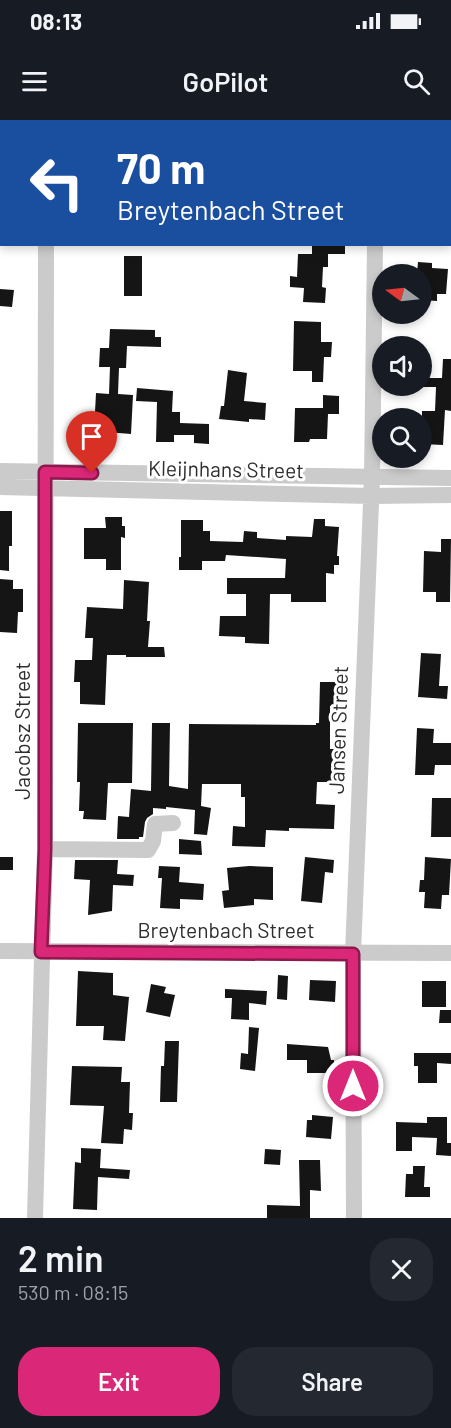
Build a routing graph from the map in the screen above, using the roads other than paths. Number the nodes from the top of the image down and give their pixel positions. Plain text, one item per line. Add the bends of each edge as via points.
1 (46, 246) edge
2 (375, 246) edge
3 (0, 471) edge
4 (372, 478) junction
5 (451, 478) edge
6 (45, 480) junction
7 (0, 487) edge
8 (451, 495) edge
9 (371, 496) junction
10 (173, 823) dead end
11 (45, 849) junction
12 (0, 951) edge
13 (41, 952) junction
14 (353, 954) junction
15 (451, 954) edge
16 (35, 1218) edge
17 (354, 1218) edge

1 - 6 street, Jacobsz Street
2 - 4 street, Jansen Street
3 - 6 street, Kleijnhans Street
4 - 5 street, Kleijnhans Street
4 - 6 street, Kleijnhans Street
4 - 9 street, Jansen Street
6 - 7 street, Kleijnhans Street
6 - 9 street, Kleijnhans Street
6 - 11 street, Jacobsz Street
8 - 9 street, Kleijnhans Street
9 - 14 street, Jansen Street
10 - 11 street via 155,824 148,850
11 - 13 street, Jacobsz Street
12 - 13 street, Breytenbach Street
13 - 14 street, Breytenbach Street
13 - 16 street, Jacobsz Street
14 - 15 street, Breytenbach Street
14 - 17 street, Jansen Street

